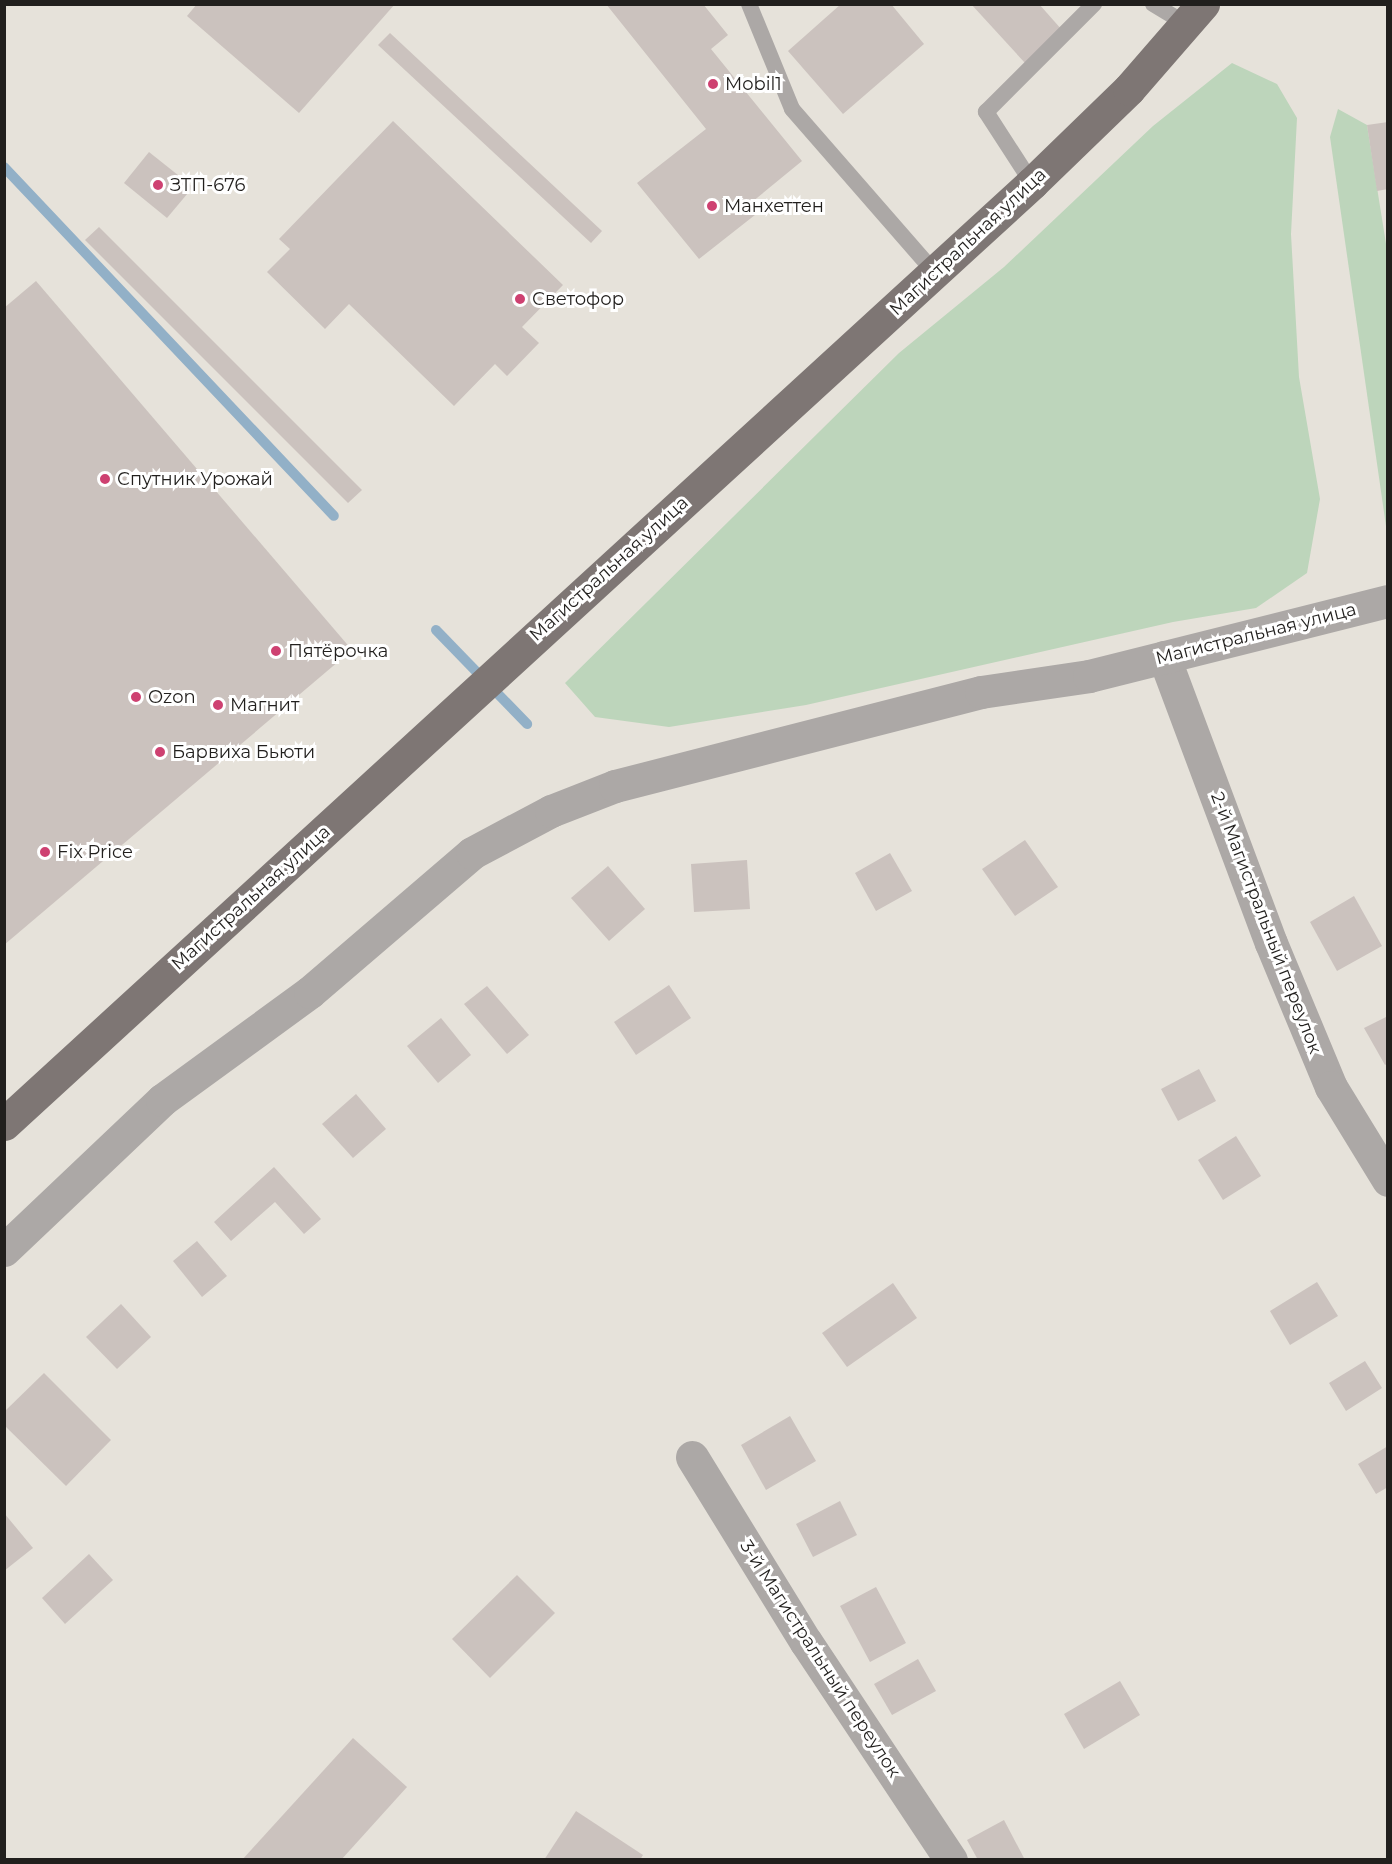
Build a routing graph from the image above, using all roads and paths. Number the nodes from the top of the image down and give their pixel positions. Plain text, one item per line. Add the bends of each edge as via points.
1 (749, 4) edge
2 (1094, 4) edge
3 (1153, 4) edge
4 (1195, 14) edge
5 (1032, 183) junction
6 (935, 273) junction
7 (1388, 601) edge
8 (1164, 657) junction
9 (4, 1124) edge
10 (1388, 1180) edge
11 (4, 1250) edge
12 (692, 1457) dead end
13 (951, 1860) edge

1 - 6 lane via 792,109
2 - 5 lane via 986,112
3 - 4 lane
4 - 5 main road, Магистральная улица via 1129,89
5 - 6 main road, Магистральная улица
6 - 9 main road, Магистральная улица
7 - 8 street, Магистральная улица
8 - 10 street, 2-й Магистральный переулок via 1271,943 1331,1087
8 - 11 street, Магистральная улица via 1089,676 981,692 615,786 551,811 472,853 310,992 162,1100
12 - 13 street, 3-й Магистральный переулок via 806,1642

